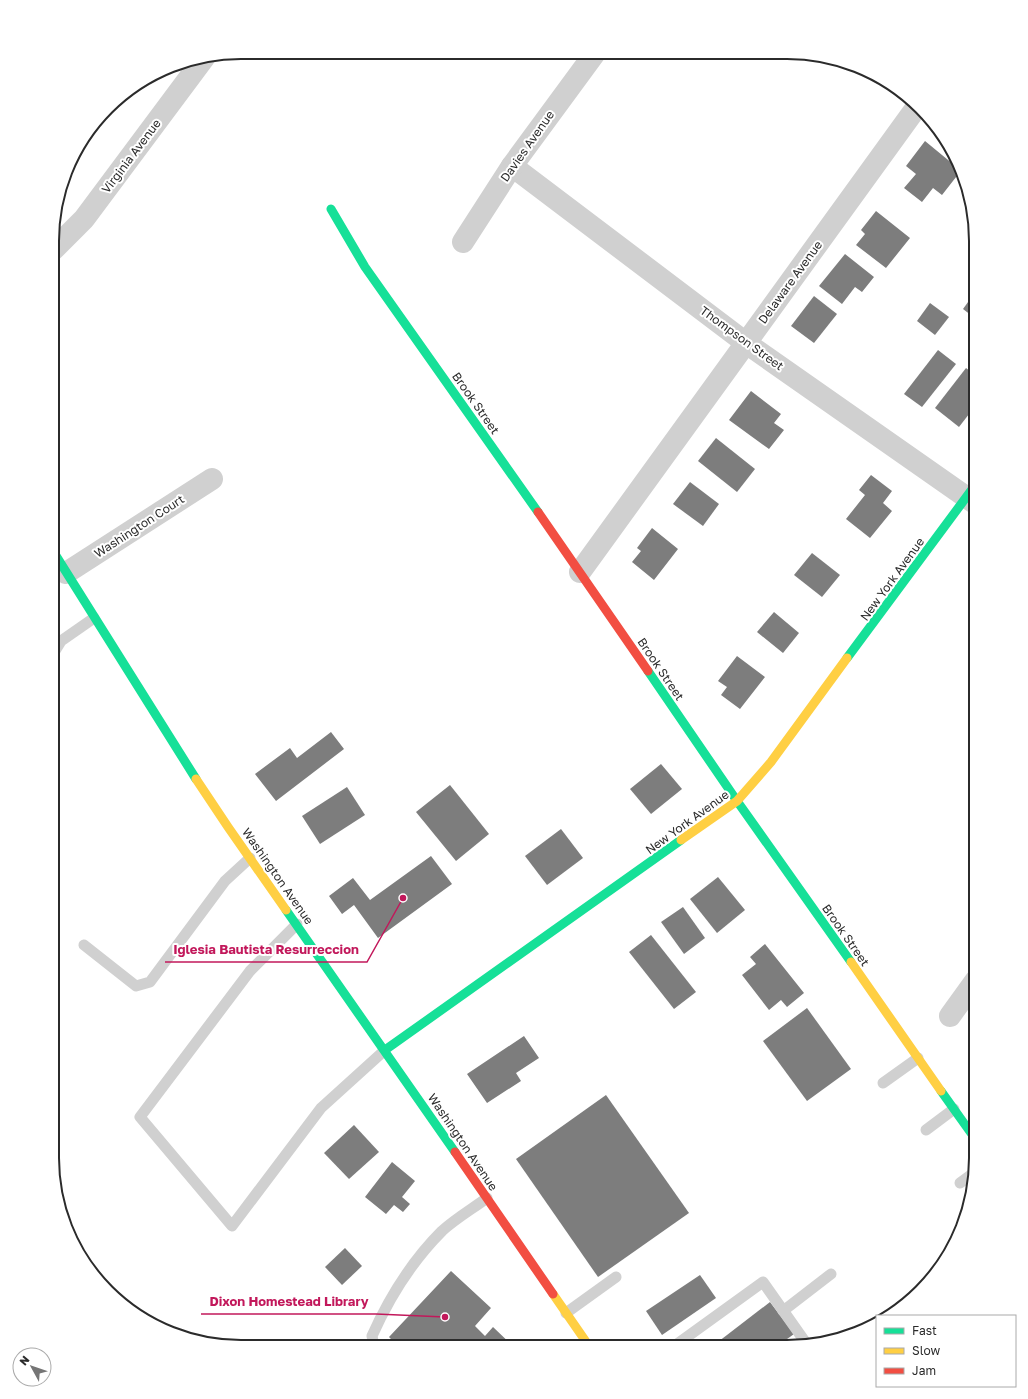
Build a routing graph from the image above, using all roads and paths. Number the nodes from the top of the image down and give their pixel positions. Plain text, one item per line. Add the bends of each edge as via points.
1 (591, 59) edge
2 (200, 63) edge
3 (914, 110) edge
4 (512, 166) junction
5 (331, 209) dead end
6 (463, 242) dead end
7 (59, 244) edge
8 (746, 343) junction
9 (212, 479) dead end
10 (969, 492) edge
11 (969, 500) edge
12 (59, 561) edge
13 (580, 572) junction
14 (66, 573) junction
15 (94, 618) junction
16 (61, 641) joint
17 (59, 644) edge
18 (737, 801) junction
19 (250, 858) junction
20 (297, 924) junction
21 (84, 945) dead end
22 (969, 990) edge
23 (950, 1016) dead end
24 (385, 1050) junction
25 (918, 1058) junction
26 (883, 1083) dead end
27 (954, 1109) junction
28 (926, 1130) dead end
29 (969, 1130) edge
30 (968, 1177) edge
31 (960, 1183) dead end
32 (486, 1198) junction
33 (831, 1274) dead end
34 (616, 1277) dead end
35 (783, 1311) junction
36 (566, 1313) junction
37 (803, 1339) edge
38 (373, 1340) edge
39 (584, 1340) edge
40 (683, 1340) edge

1 - 4 street, Davies Avenue
2 - 7 street, Virginia Avenue via 84,219
3 - 8 street, Delaware Avenue
4 - 6 street, Davies Avenue
4 - 8 street, Thompson Street
5 - 13 street, Brook Street via 366,267
8 - 10 street, Thompson Street
8 - 13 street, Delaware Avenue
9 - 14 street, Washington Court
11 - 18 street, New York Avenue via 771,762
12 - 14 street, Washington Avenue
13 - 18 street, Brook Street
14 - 15 street, Washington Avenue
15 - 16 lane
15 - 19 street, Washington Avenue via 181,756
16 - 17 lane
18 - 24 street, New York Avenue
18 - 25 street, Brook Street
19 - 20 street, Washington Avenue
19 - 21 lane via 225,881 150,982 136,986
20 - 24 street, Washington Avenue
20 - 24 lane via 250,971 140,1117 232,1226 321,1108
22 - 23 street
24 - 32 street, Washington Avenue
25 - 26 lane
25 - 27 street, Brook Street
27 - 28 lane
27 - 29 street, Brook Street
30 - 31 lane
32 - 36 street, Washington Avenue
32 - 38 lane via 443,1230 418,1258 383,1311 372,1336
33 - 35 lane
34 - 36 lane
35 - 37 lane
35 - 40 lane via 763,1282
36 - 39 street, Washington Avenue

